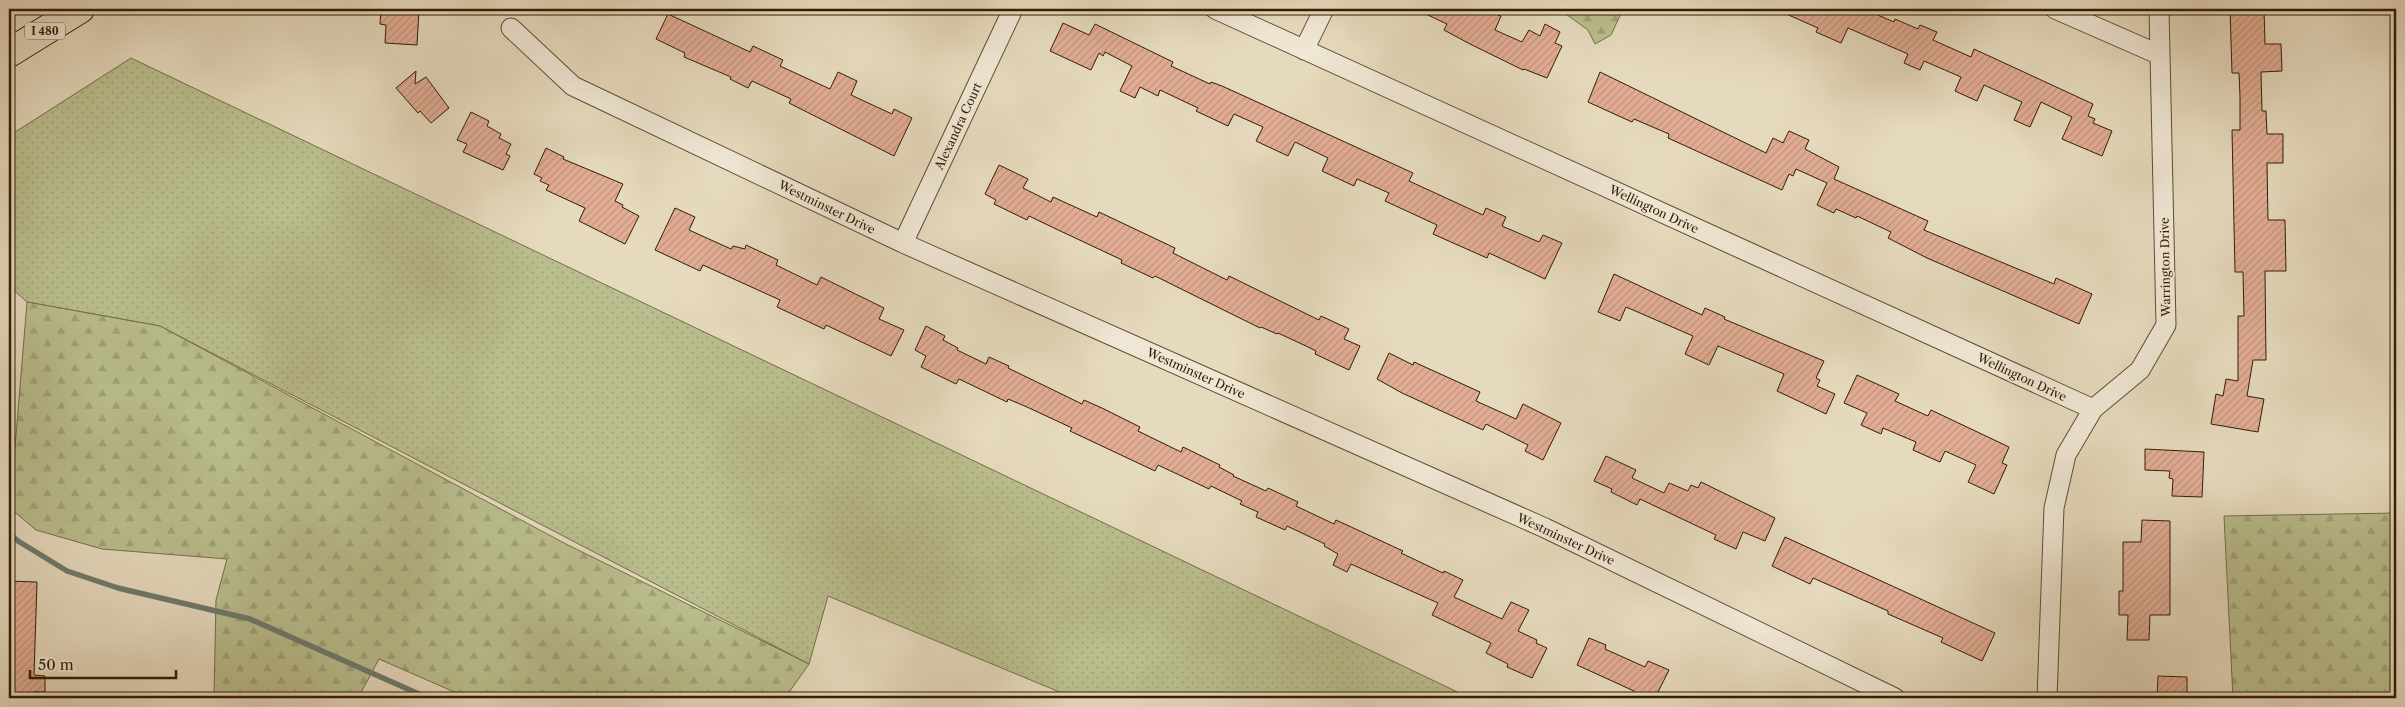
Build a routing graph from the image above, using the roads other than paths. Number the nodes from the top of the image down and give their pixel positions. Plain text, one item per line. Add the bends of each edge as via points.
1 (80, 9) edge
2 (1014, 9) edge
3 (1216, 9) edge
4 (1324, 9) edge
5 (2055, 9) edge
6 (2159, 9) edge
7 (511, 28) dead end
8 (1304, 50) junction
9 (9, 53) edge
10 (2160, 55) junction
11 (903, 243) junction
12 (2093, 409) junction
13 (1895, 698) edge
14 (2047, 698) edge

1 - 9 highway, I 480
2 - 11 street, Alexandra Court
3 - 8 street, Wellington Drive
4 - 8 street
5 - 10 street
6 - 10 street, Warrington Drive
7 - 11 street, Westminster Drive via 573,86
8 - 12 street, Wellington Drive
10 - 12 street, Warrington Drive via 2166,325 2140,370
11 - 13 street, Westminster Drive via 1545,528
12 - 14 street, Warrington Drive via 2066,455 2054,508

